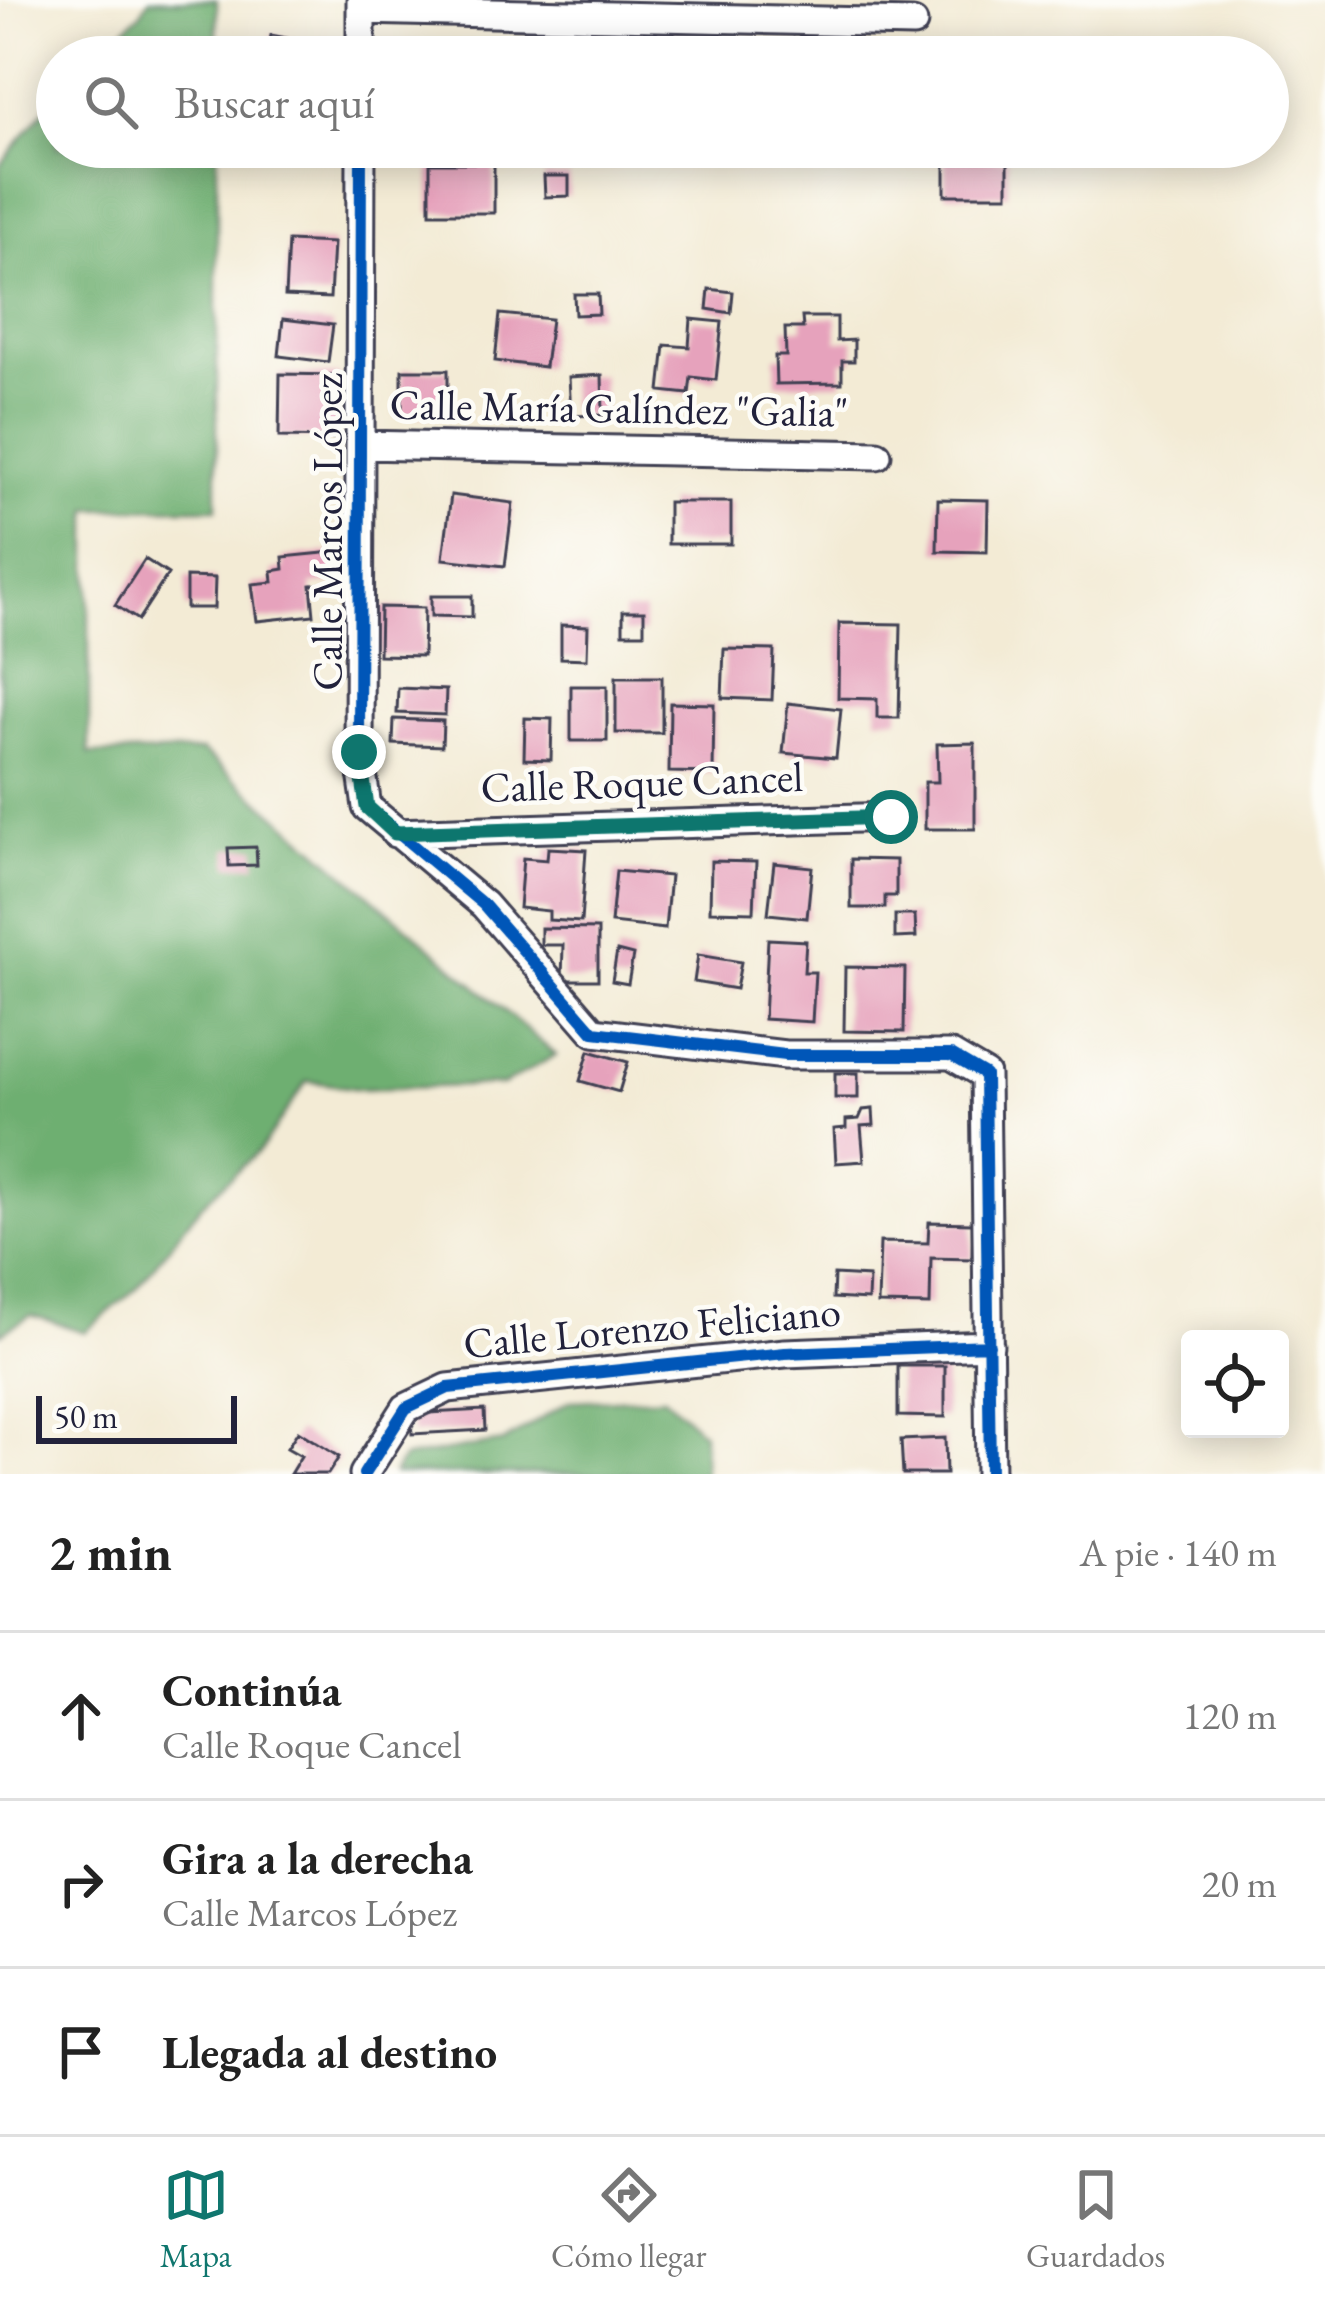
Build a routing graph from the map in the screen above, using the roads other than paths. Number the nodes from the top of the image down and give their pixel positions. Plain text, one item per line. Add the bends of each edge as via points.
1 (361, 5) edge
2 (914, 23) dead end
3 (361, 36) edge
4 (361, 168) edge
5 (360, 445) junction
6 (877, 455) dead end
7 (891, 817) dead end
8 (395, 833) junction
9 (989, 1346) junction
10 (364, 1474) edge
11 (990, 1474) edge

1 - 2 street
1 - 3 street
4 - 5 street, Calle Marcos López
5 - 6 street, Calle María Galíndez "Galia"
5 - 8 street, Calle Marcos López via 359,752 367,807
7 - 8 street, Calle Roque Cancel
8 - 9 street, Calle Marcos López via 484,905 594,1032 785,1055 951,1055 985,1075
9 - 10 street, Calle Lorenzo Feliciano via 785,1352 448,1388 406,1408
9 - 11 street, Calle Marcos López

